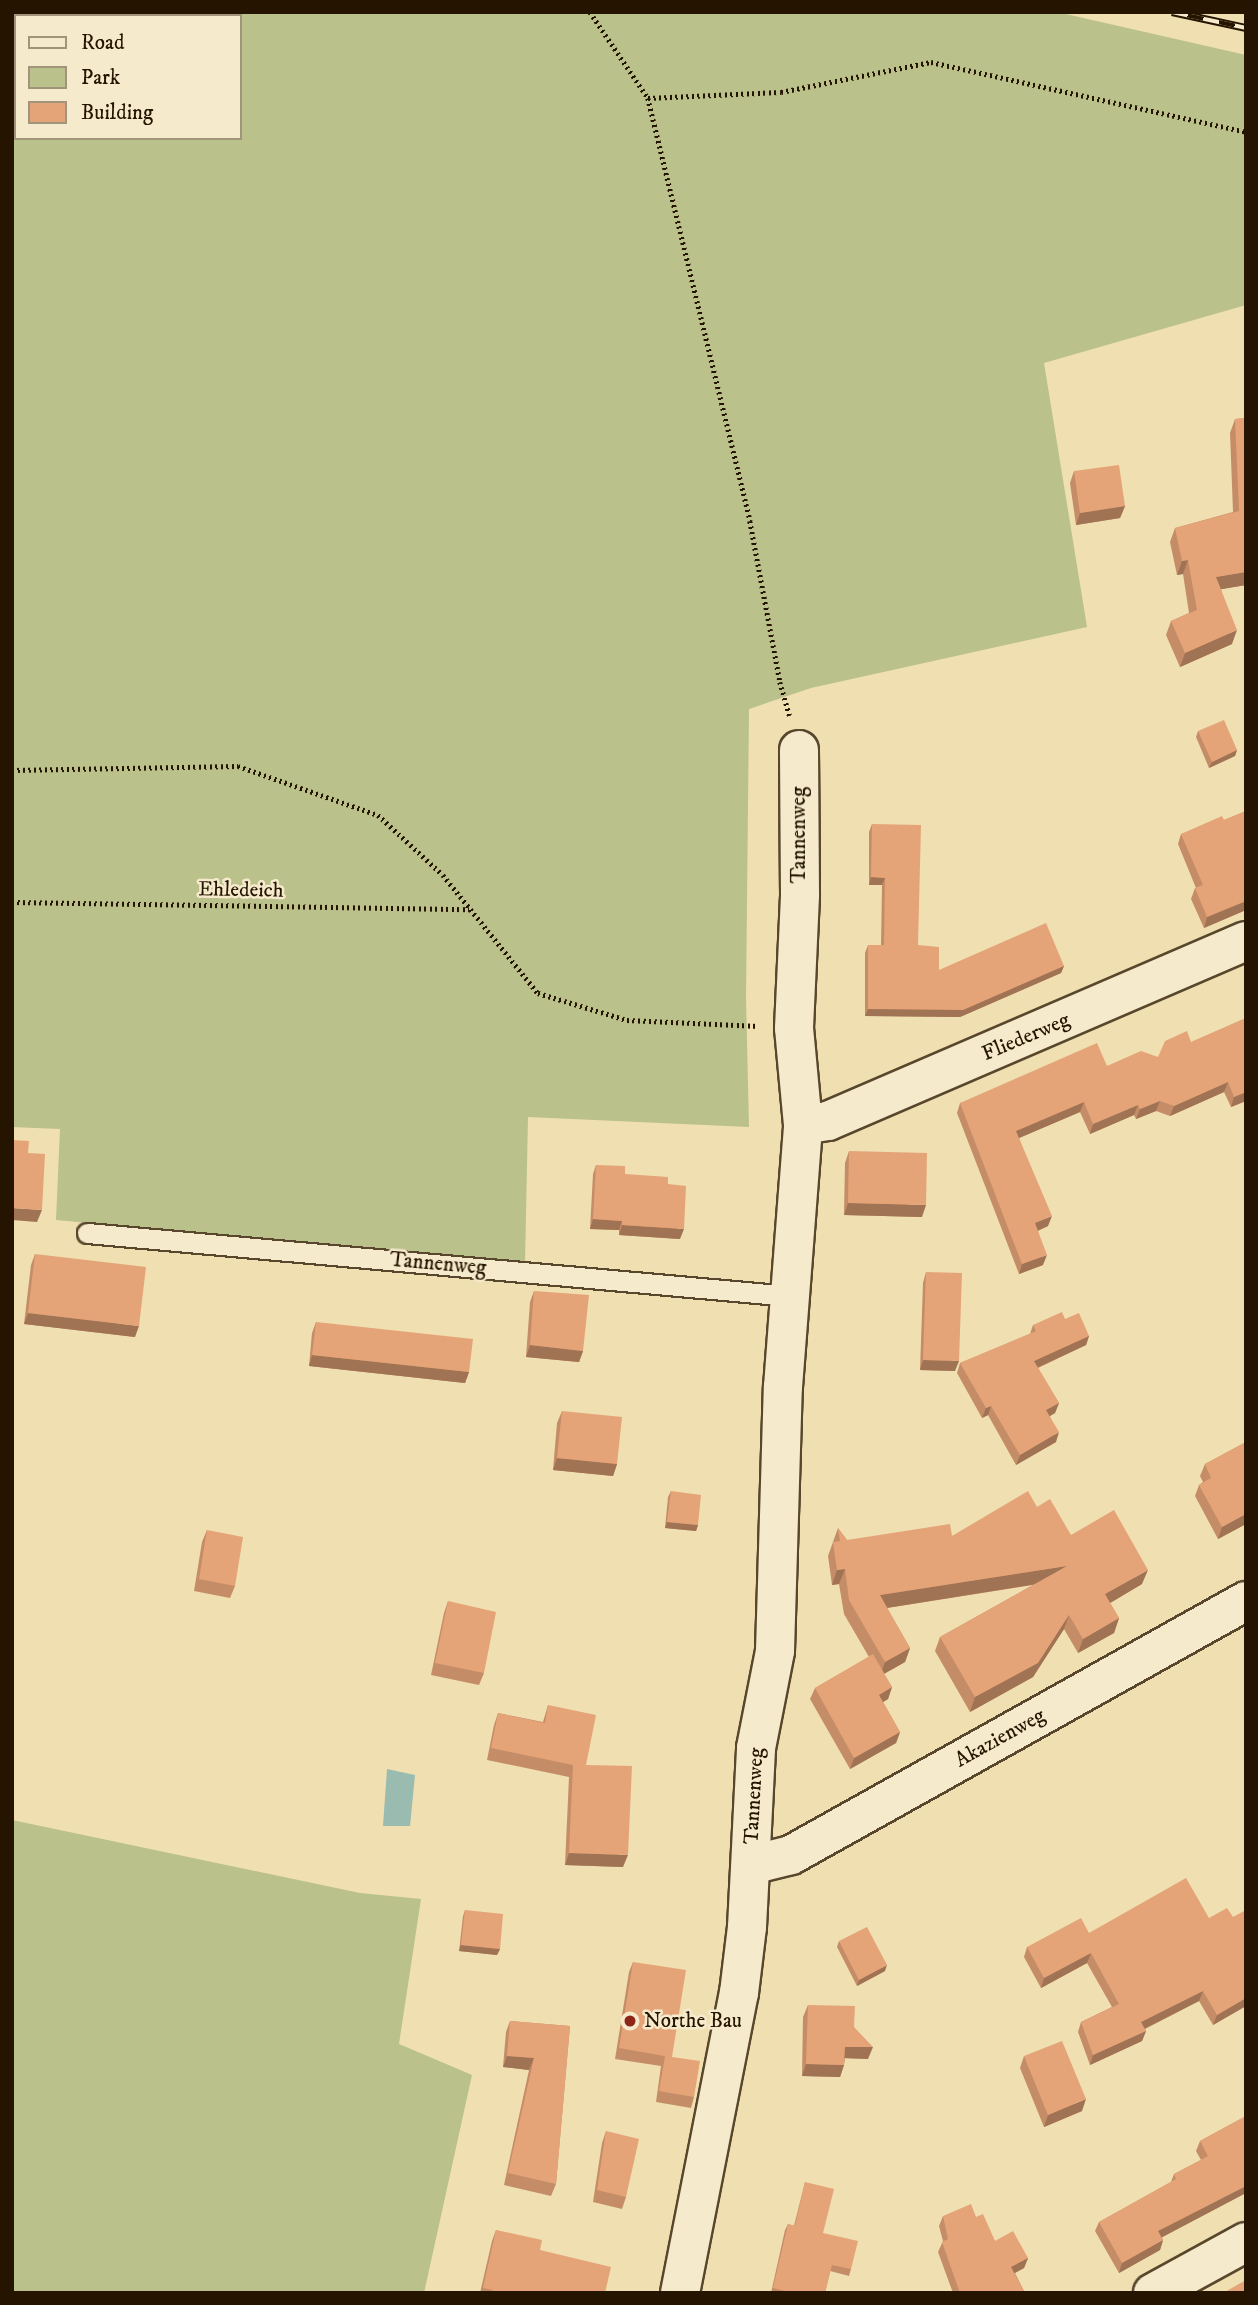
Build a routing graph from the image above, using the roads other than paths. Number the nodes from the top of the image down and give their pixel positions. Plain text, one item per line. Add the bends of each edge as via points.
1 (799, 750) road end
2 (1246, 941) edge
3 (803, 1125) junction
4 (86, 1233) dead end
5 (790, 1296) junction
6 (1246, 1601) edge
7 (751, 1865) junction
8 (1246, 2242) edge
9 (680, 2293) edge
10 (1153, 2293) edge

1 - 3 street, Tannenweg via 800,894 794,1028
2 - 3 street, Fliederweg via 828,1121
3 - 5 street, Tannenweg
4 - 5 lane, Tannenweg
5 - 7 street, Tannenweg via 775,1651 756,1748
6 - 7 street, Akazienweg via 791,1854
7 - 9 street, Tannenweg via 739,1993
8 - 10 street

